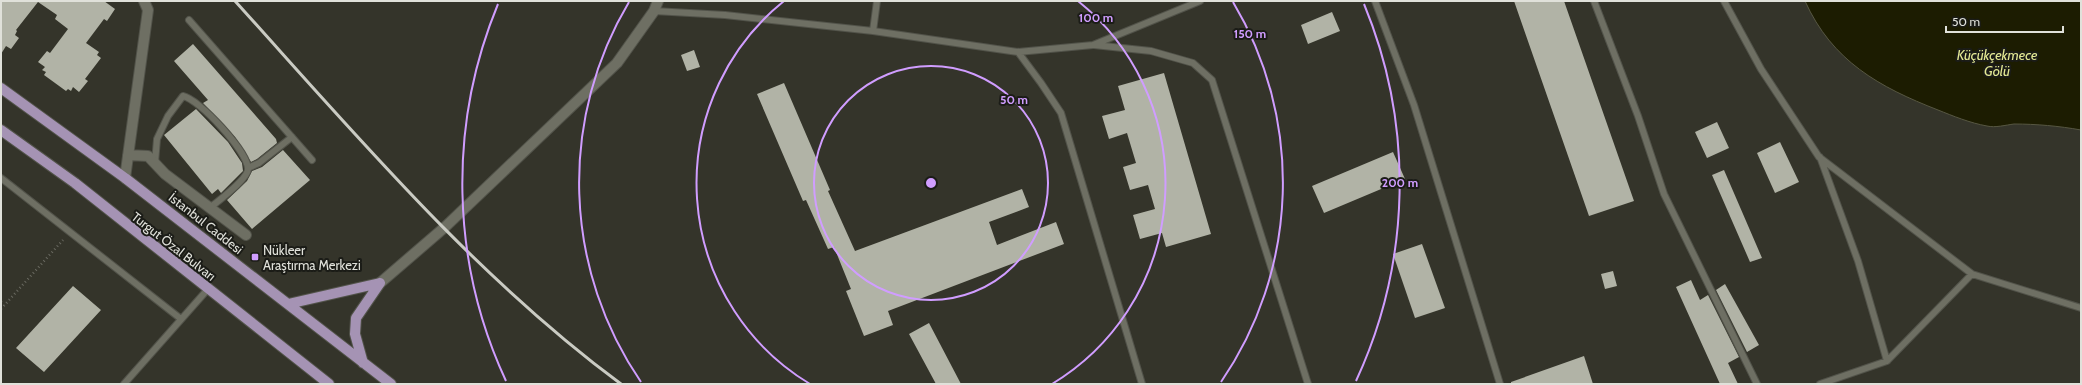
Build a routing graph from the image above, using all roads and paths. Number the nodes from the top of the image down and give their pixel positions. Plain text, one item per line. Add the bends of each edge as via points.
1 (144, 1) edge
2 (658, 1) edge
3 (877, 1) edge
4 (1179, 1) edge
5 (1200, 1) edge
6 (1375, 1) edge
7 (1594, 1) edge
8 (1724, 1) edge
9 (1181, 8) junction
10 (654, 11) junction
11 (189, 20) dead end
12 (873, 31) junction
13 (1093, 45) junction
14 (1018, 52) junction
15 (1, 88) edge
16 (1, 130) edge
17 (292, 137) junction
18 (128, 155) junction
19 (1819, 157) junction
20 (312, 160) dead end
21 (155, 163) junction
22 (248, 168) junction
23 (1, 178) edge
24 (125, 178) junction
25 (210, 208) junction
26 (70, 232) junction
27 (246, 236) dead end
28 (1972, 274) junction
29 (380, 283) junction
30 (208, 289) junction
31 (1, 302) edge
32 (288, 304) junction
33 (4, 305) junction
34 (2081, 308) edge
35 (1, 309) edge
36 (180, 319) junction
37 (1887, 361) junction
38 (362, 363) junction
39 (124, 384) edge
40 (329, 384) edge
41 (391, 384) edge
42 (1142, 384) edge
43 (1308, 384) edge
44 (1500, 384) edge
45 (1757, 384) edge
46 (1820, 384) edge

1 - 18 street via 148,10
2 - 10 street
3 - 12 lane
4 - 9 lane
5 - 9 lane
6 - 44 lane via 1414,104
7 - 45 lane via 1638,116 1664,194
8 - 19 lane via 1761,69
9 - 13 lane
10 - 12 lane via 725,14
10 - 29 street via 617,63 445,227
11 - 17 lane
12 - 14 lane
13 - 14 lane
13 - 43 lane via 1158,53 1193,63 1212,80
14 - 42 lane via 1042,82 1060,113
15 - 24 main road, İstanbul Caddesi
16 - 30 main road, Turgut Özal Bulvarı via 75,183
17 - 20 lane
17 - 22 lane via 259,163
18 - 21 street via 148,156
18 - 24 street
19 - 28 lane
19 - 37 lane via 1858,261
21 - 22 lane via 157,139 168,116 183,96 190,97 219,125 244,156
21 - 25 street via 165,174
22 - 25 lane via 243,179
23 - 26 lane
24 - 32 main road, İstanbul Caddesi
25 - 27 street
26 - 33 path
26 - 36 lane
28 - 34 lane
28 - 37 lane
29 - 32 main road
29 - 38 main road via 356,318 355,334
30 - 36 lane
30 - 40 main road, Turgut Özal Bulvarı
31 - 33 path
32 - 38 main road, İstanbul Caddesi
33 - 35 path
36 - 39 lane
37 - 46 lane
38 - 41 main road, İstanbul Caddesi

